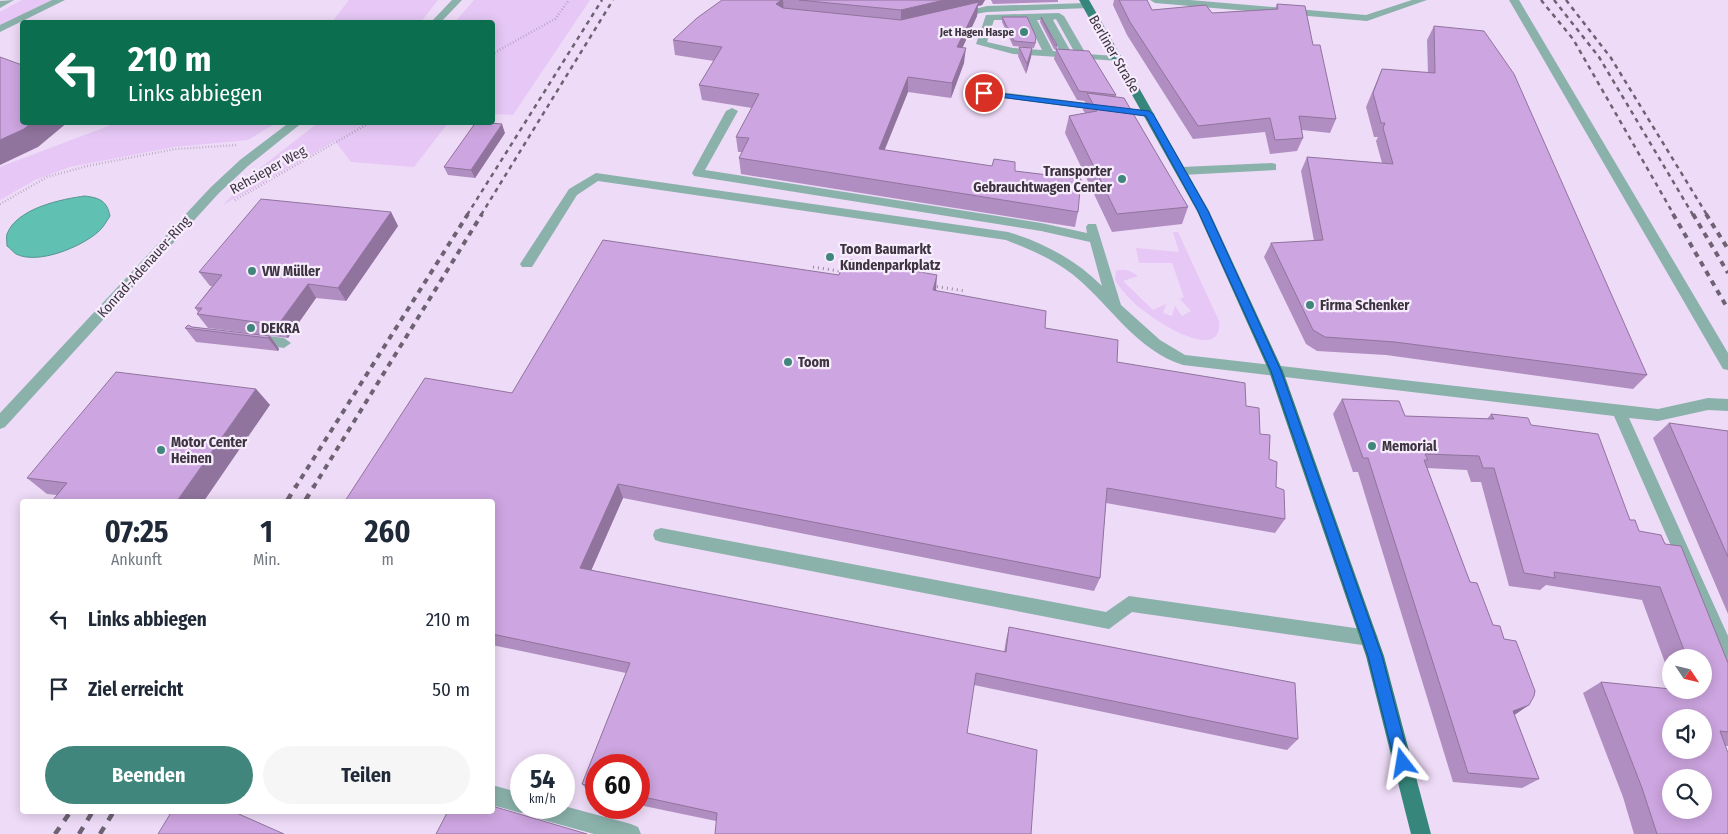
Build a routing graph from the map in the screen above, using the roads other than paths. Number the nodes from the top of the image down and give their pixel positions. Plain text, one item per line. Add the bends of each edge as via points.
1 (9, 0) edge
2 (60, 0) edge
3 (457, 0) edge
4 (1155, 0) edge
5 (1276, 0) edge
6 (1422, 0) edge
7 (1514, 0) edge
8 (1192, 2) edge
9 (1010, 4) edge
10 (1237, 4) edge
11 (0, 5) edge
12 (1087, 7) edge
13 (1276, 11) junction
14 (1059, 16) junction
15 (949, 18) edge
16 (1047, 18) junction
17 (1031, 19) junction
18 (438, 20) edge
19 (0, 29) edge
20 (1048, 52) junction
21 (1067, 54) junction
22 (1082, 56) junction
23 (1116, 59) junction
24 (984, 93) dead end
25 (732, 111) edge
26 (1149, 114) junction
27 (294, 125) edge
28 (1272, 167) dead end
29 (1182, 171) junction
30 (527, 264) dead end
31 (1114, 305) junction
32 (239, 338) edge
33 (284, 343) dead end
34 (1728, 364) edge
35 (1276, 371) junction
36 (1728, 405) edge
37 (1618, 411) junction
38 (0, 423) edge
39 (661, 535) dead end
40 (1369, 638) junction
41 (1728, 656) edge
42 (495, 796) edge
43 (510, 800) edge
44 (575, 819) edge
45 (631, 834) edge
46 (1421, 834) edge

1 - 11 street
2 - 19 street
3 - 18 street
4 - 8 street
5 - 13 street
6 - 13 street via 1367,18
7 - 34 street
8 - 10 street
9 - 12 street
9 - 15 street
10 - 13 street
12 - 14 street
12 - 23 main road, Berliner Straße
14 - 16 street
14 - 22 street
16 - 17 street
16 - 21 street
17 - 20 street
17 - 20 street via 990,17 980,44 1013,51
20 - 21 street
21 - 22 street
22 - 23 street
23 - 26 main road, Berliner Straße
24 - 26 street
25 - 31 street via 698,173 1094,233
26 - 29 main road, Berliner Straße
27 - 38 street, Konrad-Adenauer-Ring via 215,190
28 - 29 street
29 - 35 main road, Berliner Straße
30 - 31 street via 573,192 596,177 1008,236 1051,252
31 - 35 street via 1164,353 1210,365
32 - 33 street
35 - 37 street
35 - 40 main road, Berliner Straße
36 - 37 street via 1708,404 1658,415
37 - 41 street
39 - 40 street via 1109,621 1130,604
40 - 46 main road, Berliner Straße
42 - 43 street
44 - 45 street

